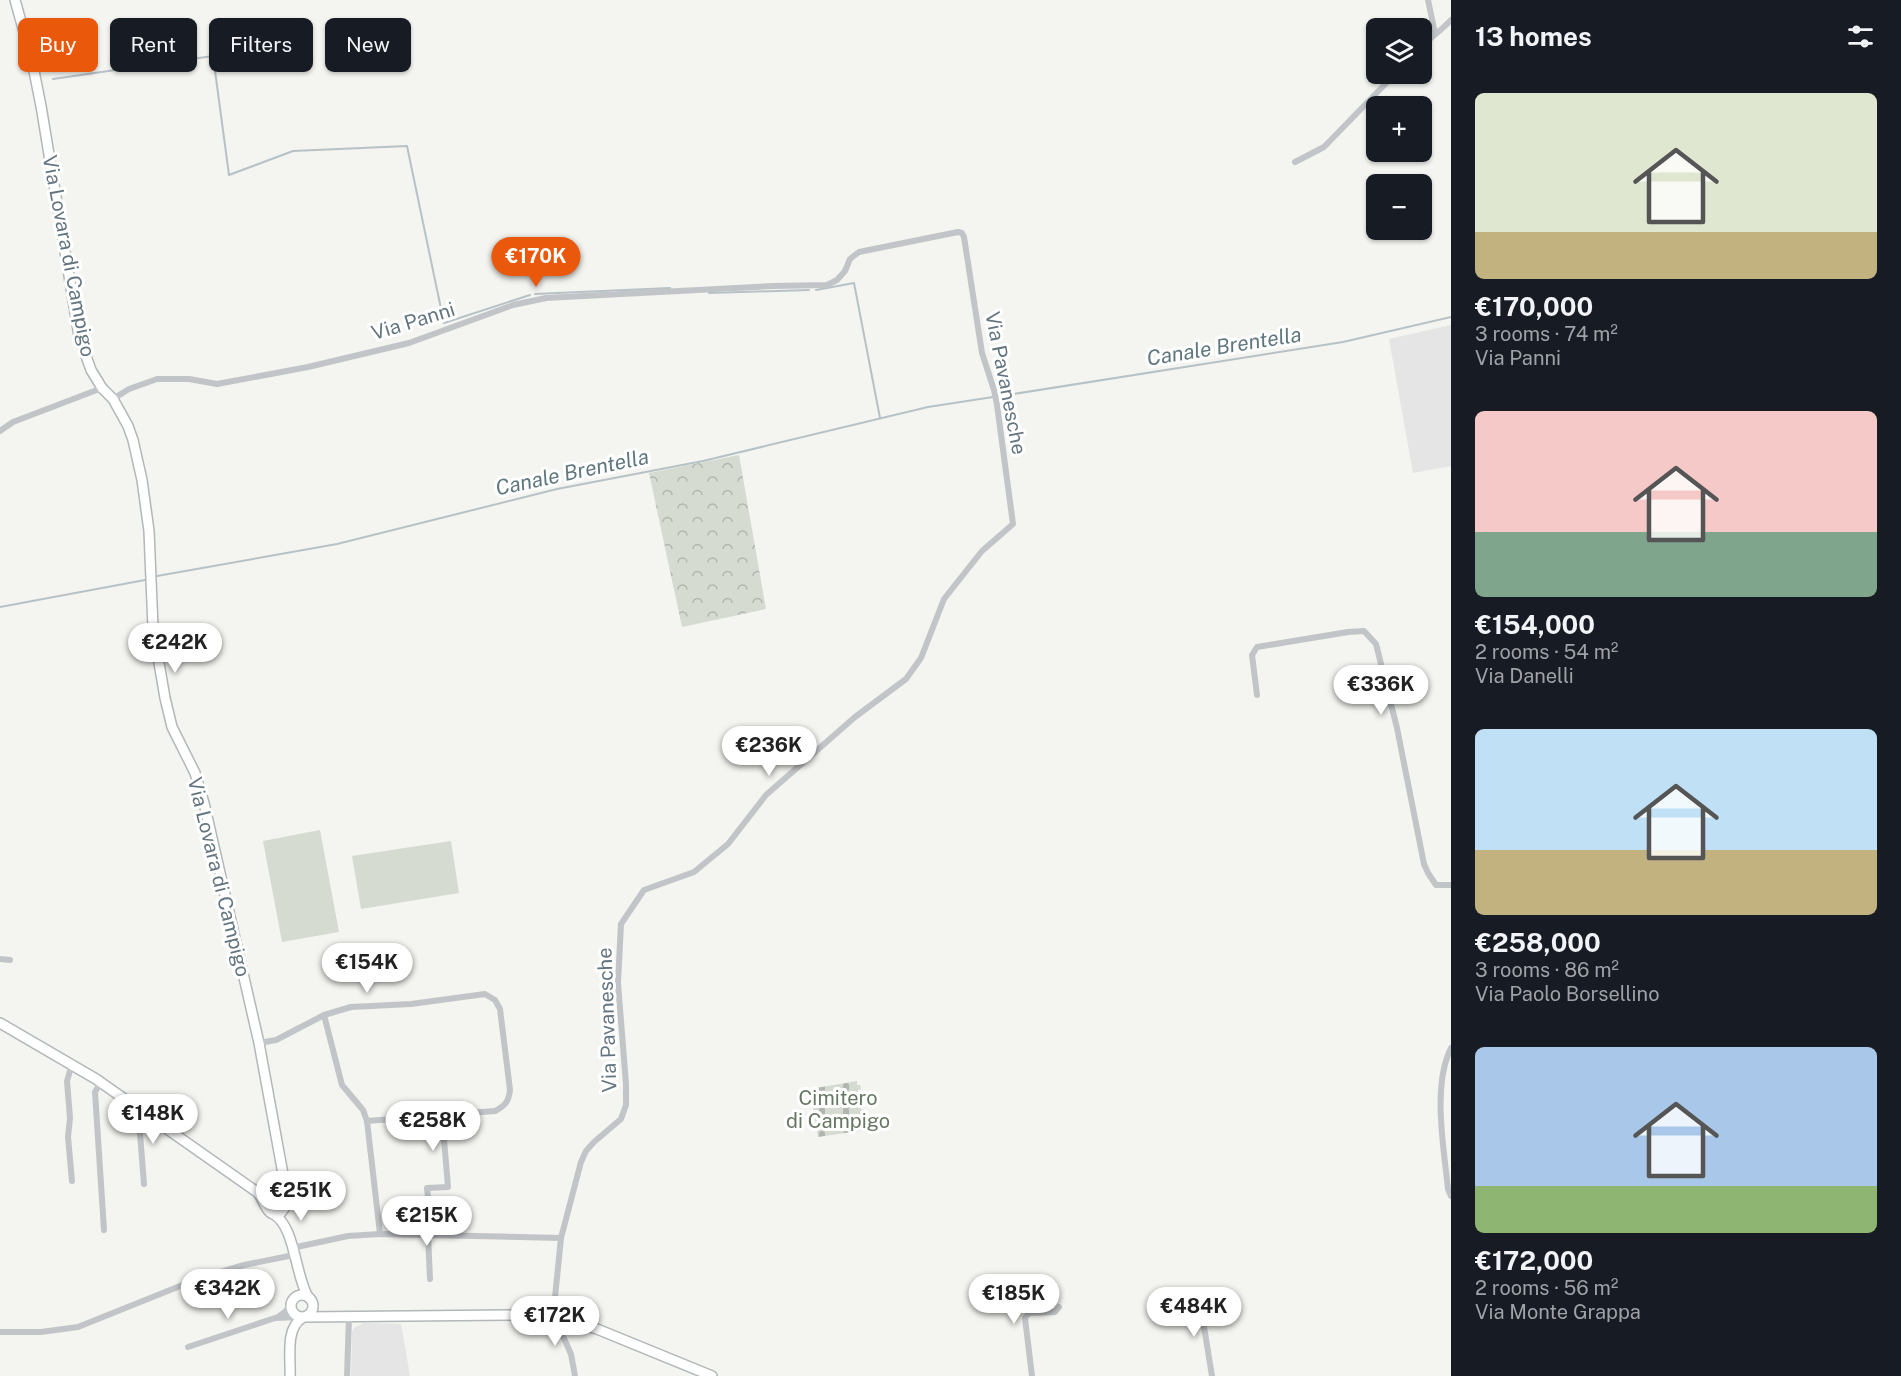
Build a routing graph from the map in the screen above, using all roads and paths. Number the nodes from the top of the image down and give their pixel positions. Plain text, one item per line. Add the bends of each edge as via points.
1 (15, 0) edge
2 (1428, 0) edge
3 (1451, 20) edge
4 (1435, 33) junction
5 (1432, 36) edge
6 (1385, 84) edge
7 (1295, 162) dead end
8 (962, 233) joint
9 (102, 388) junction
10 (113, 399) junction
11 (0, 431) edge
12 (1257, 695) dead end
13 (1451, 885) edge
14 (0, 959) edge
15 (10, 960) dead end
16 (324, 1015) junction
17 (0, 1023) edge
18 (259, 1043) junction
19 (1451, 1048) edge
20 (72, 1064) junction
21 (101, 1082) junction
22 (138, 1108) junction
23 (442, 1115) junction
24 (367, 1121) junction
25 (282, 1175) junction
26 (72, 1181) dead end
27 (144, 1184) dead end
28 (1451, 1196) edge
29 (270, 1198) junction
30 (285, 1204) junction
31 (273, 1214) junction
32 (104, 1230) dead end
33 (380, 1234) junction
34 (430, 1235) junction
35 (561, 1238) junction
36 (292, 1248) junction
37 (298, 1272) junction
38 (430, 1279) dead end
39 (1198, 1296) dead end
40 (311, 1300) junction
41 (1059, 1307) dead end
42 (296, 1312) junction
43 (335, 1317) junction
44 (349, 1317) junction
45 (556, 1317) junction
46 (276, 1318) junction
47 (0, 1332) edge
48 (188, 1347) dead end
49 (290, 1376) edge
50 (347, 1376) edge
51 (575, 1376) edge
52 (712, 1376) edge
53 (1032, 1376) edge
54 (1212, 1376) edge

1 - 9 street, Via Lovara di Campigo via 41,106 79,336 87,362
2 - 4 street
3 - 4 street
4 - 5 street
6 - 7 street via 1324,147
8 - 10 street, Via Panni via 859,252 837,280 827,285 546,298 513,305 409,343 308,367 217,384 157,379 129,388
8 - 35 street, Via Pavanesche via 982,353 997,405 1013,524 982,551 945,599 921,658 906,680 855,717 766,795 728,844 694,872 644,890 621,924 618,983 626,1105 621,1119 594,1142 580,1162
9 - 10 street, Via Lovara di Campigo
9 - 11 street via 13,422
10 - 18 street, Via Lovara di Campigo via 128,426 142,480 149,531 153,628 168,712 202,796
12 - 13 street via 1252,655 1257,647 1364,631 1376,644 1424,864 1436,885
14 - 15 street
16 - 18 street via 276,1040
16 - 23 street via 364,1005 411,1004 485,994 495,1000 501,1010 509,1098 495,1111
16 - 24 street via 342,1085
17 - 20 street
18 - 25 street, Via Lovara di Campigo
19 - 28 street via 1441,1092 1441,1129
20 - 21 street
20 - 26 street via 67,1081
21 - 22 street
21 - 32 street via 95,1092
22 - 27 street
22 - 29 street
23 - 24 street
23 - 34 street via 448,1187 427,1188
24 - 33 street
25 - 29 street via 281,1188
25 - 30 street, Via Lovara di Campigo
29 - 30 street via 282,1197
29 - 31 street via 267,1210
30 - 31 street via 280,1214
30 - 36 street, Via Lovara di Campigo
31 - 36 street, Via Lovara di Campigo via 282,1220
33 - 34 street
33 - 36 street via 348,1236
34 - 35 street
34 - 38 street
35 - 45 street, Via Pavanesche
36 - 37 street, Via Lovara di Campigo
36 - 47 street via 200,1278 78,1327
37 - 40 street, Via Lovara di Campigo
37 - 42 street, Via Lovara di Campigo
39 - 54 street
40 - 42 street via 301,1295
40 - 42 street via 312,1313
40 - 43 street
41 - 53 street via 1055,1312 1029,1314 1025,1318
42 - 43 street
42 - 46 street
42 - 46 street via 285,1312
42 - 49 street
43 - 44 street
44 - 45 street
44 - 50 street
45 - 51 street
45 - 52 street via 603,1331
46 - 48 street

